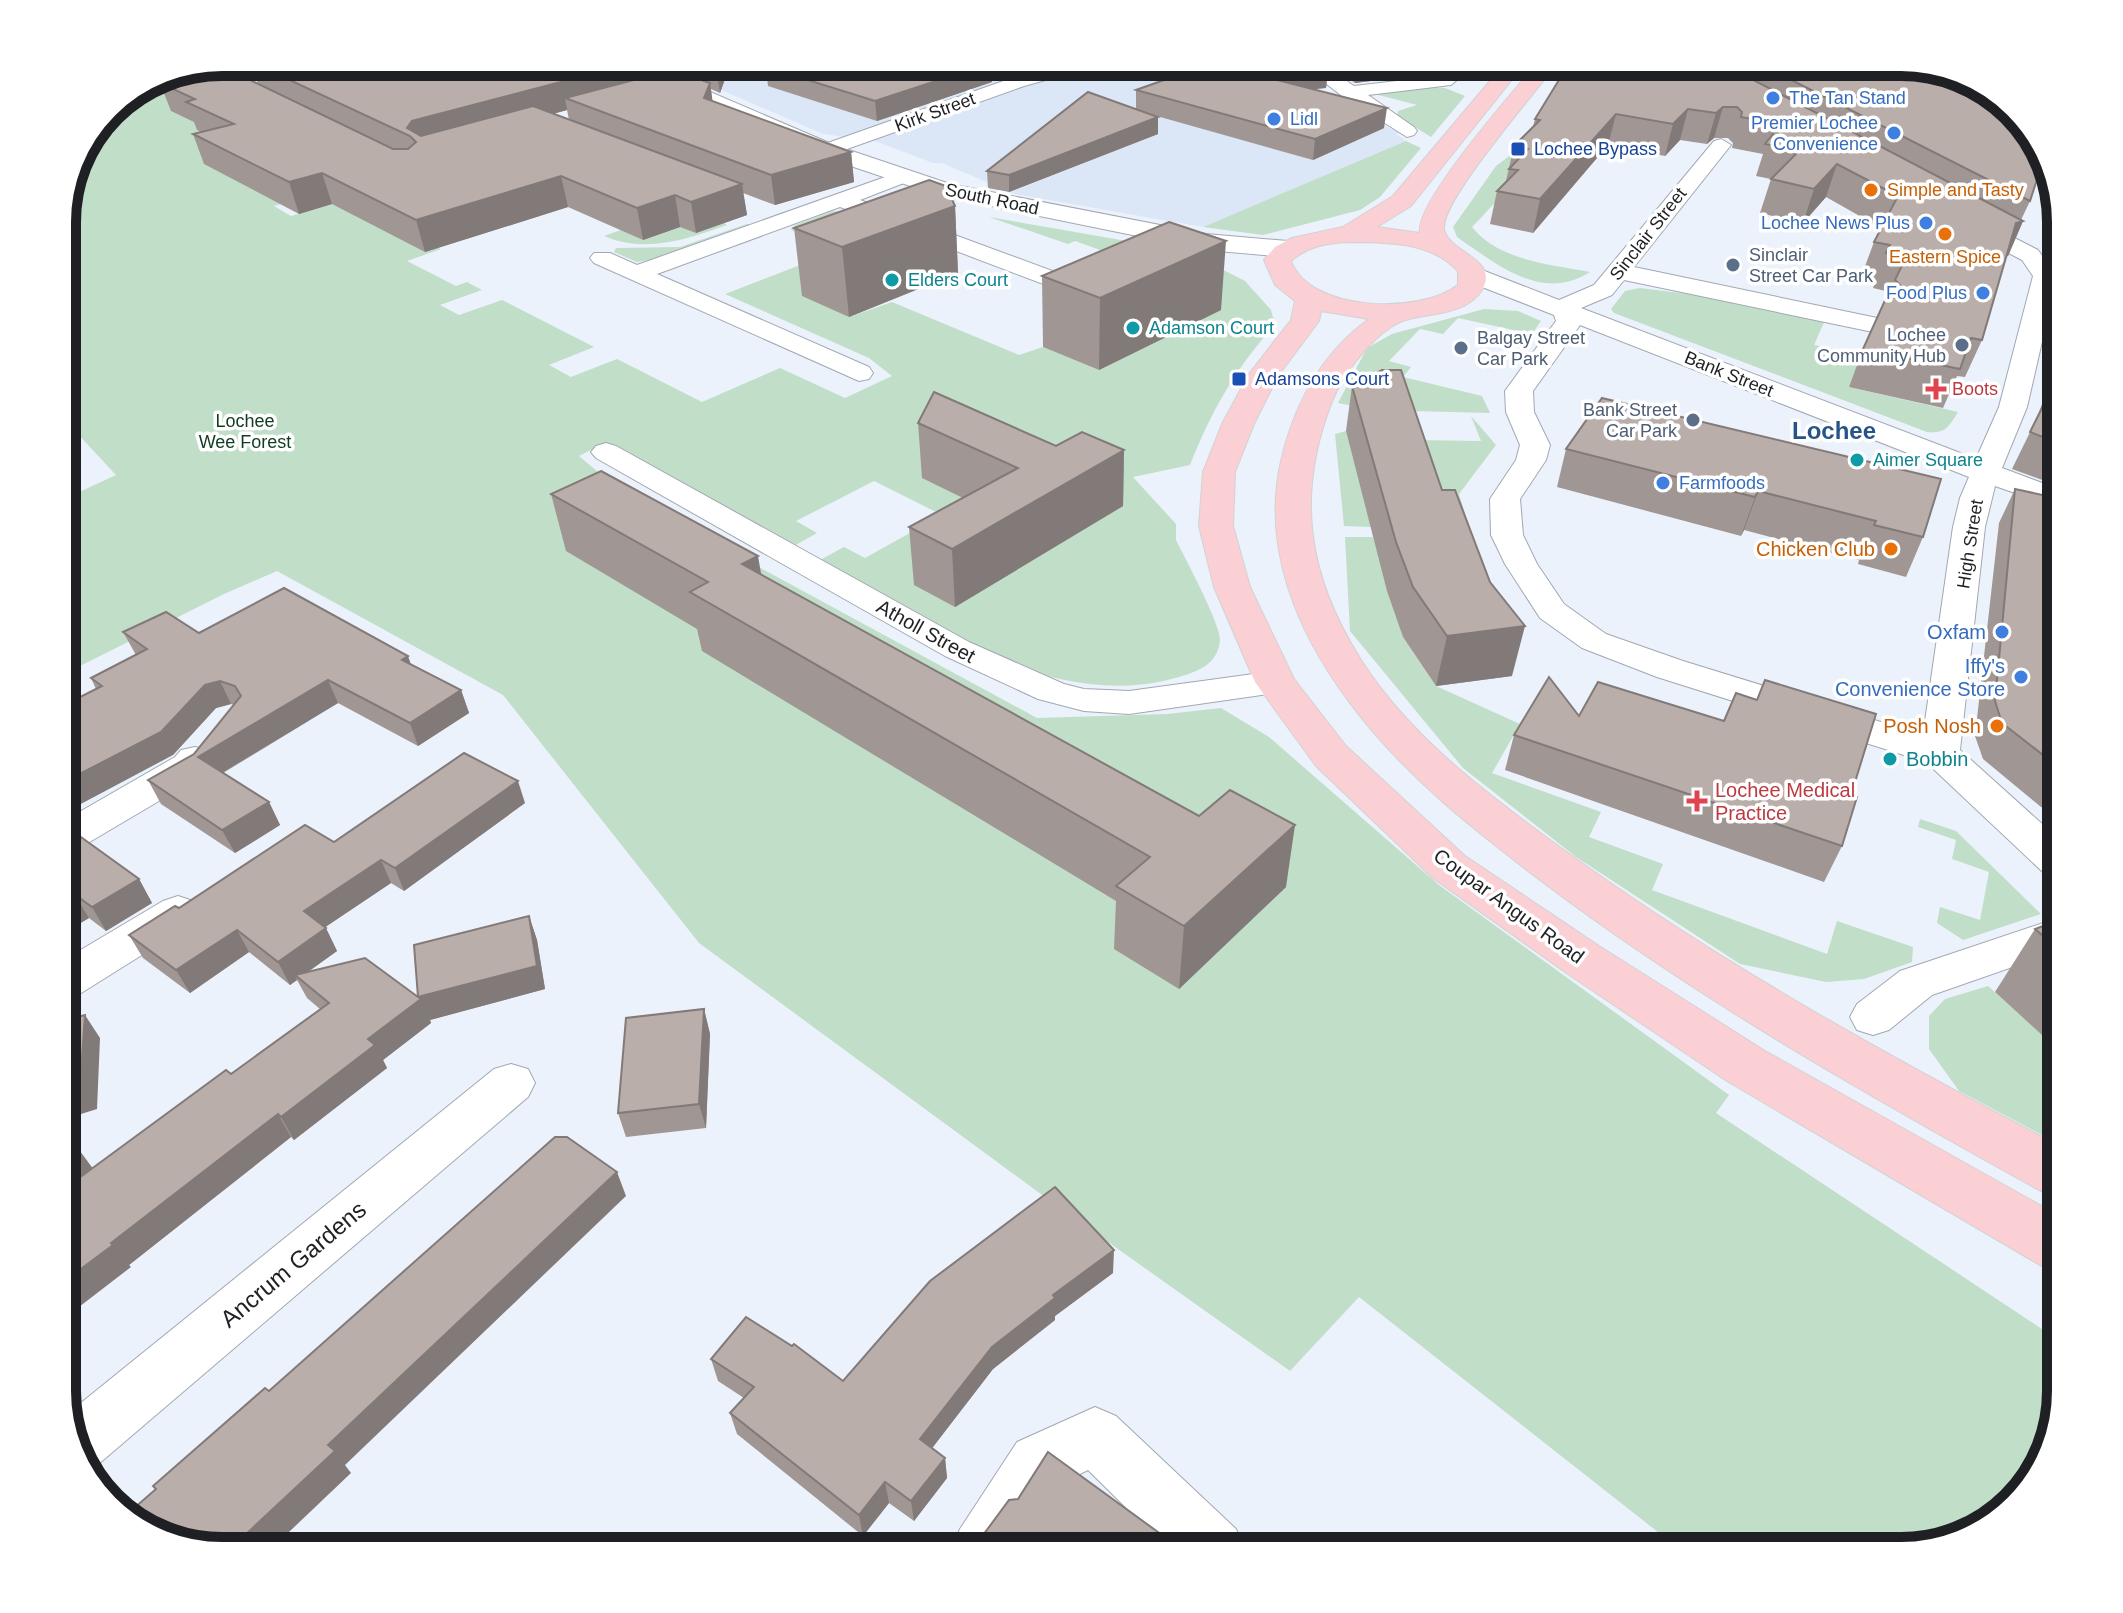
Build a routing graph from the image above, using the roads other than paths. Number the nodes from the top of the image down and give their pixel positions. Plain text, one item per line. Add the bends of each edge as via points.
1 (218, 76) edge
2 (647, 76) edge
3 (1001, 76) edge
4 (1040, 76) edge
5 (1327, 76) edge
6 (1451, 76) edge
7 (1505, 76) edge
8 (1537, 76) edge
9 (1018, 82) junction
10 (1349, 92) junction
11 (261, 101) edge
12 (1407, 131) dead end
13 (1721, 145) edge
14 (826, 150) junction
15 (902, 177) junction
16 (841, 200) junction
17 (759, 210) edge
18 (1946, 211) edge
19 (785, 220) junction
20 (1349, 234) junction
21 (1206, 242) junction
22 (1288, 249) junction
23 (1447, 251) junction
24 (2030, 255) junction
25 (2047, 256) edge
26 (602, 258) dead end
27 (1621, 272) junction
28 (637, 273) junction
29 (1469, 284) junction
30 (1293, 286) junction
31 (1110, 301) edge
32 (1563, 307) junction
33 (1397, 312) junction
34 (1873, 324) edge
35 (859, 373) dead end
36 (606, 452) dead end
37 (1985, 472) junction
38 (2047, 495) edge
39 (1275, 682) junction
40 (220, 731) edge
41 (1940, 753) junction
42 (76, 832) edge
43 (2047, 852) edge
44 (207, 894) edge
45 (2047, 938) edge
46 (76, 974) edge
47 (1873, 1017) dead end
48 (511, 1083) dead end
49 (2047, 1166) edge
50 (2047, 1239) edge
51 (84, 1438) edge
52 (991, 1537) edge
53 (1200, 1537) edge

1 - 11 street via 213,77
2 - 14 street, South Road
3 - 9 street
4 - 9 street, Kirk Street
5 - 10 street
6 - 10 street
7 - 20 main road via 1402,201
8 - 23 main road via 1431,222 1433,237
9 - 14 street, Kirk Street
10 - 12 street
13 - 27 street, Sinclair Street
14 - 15 street, South Road
15 - 16 street
15 - 21 street, South Road
16 - 19 street
16 - 31 street
17 - 19 street
18 - 24 street
19 - 28 street
20 - 22 main road
20 - 23 main road via 1402,237
21 - 22 street, South Road
21 - 30 street, South Road
22 - 30 main road, Coupar Angus Road via 1277,260
23 - 29 main road via 1465,262
24 - 25 street
24 - 37 street, High Street via 2044,271 2043,288 2013,407
26 - 28 street
27 - 32 street, Sinclair Street via 1603,290
27 - 34 street
28 - 35 street
29 - 32 street
29 - 33 main road via 1449,303
30 - 33 main road via 1335,306
30 - 39 main road, Coupar Angus Road via 1305,321 1264,374 1238,424 1219,472 1216,526 1232,587
32 - 37 street, Bank Street
32 - 41 street via 1566,327 1519,391 1520,412 1535,445 1505,499 1507,535 1552,611 1594,641 1670,669
33 - 49 main road via 1344,354 1312,409 1295,466 1296,556 1311,603 1345,667 1390,724 1474,806 1631,923 1846,1058
36 - 39 street, Atholl Street via 1017,678 1099,701 1155,701
37 - 38 street, Bank Street
37 - 41 street, High Street via 1969,527
39 - 50 main road, Coupar Angus Road via 1331,756 1449,867 1746,1066
40 - 42 street via 189,766
41 - 43 street
44 - 46 street
45 - 47 street via 1916,983
48 - 51 street, Ancrum Gardens
52 - 53 street via 1038,1463 1095,1436

